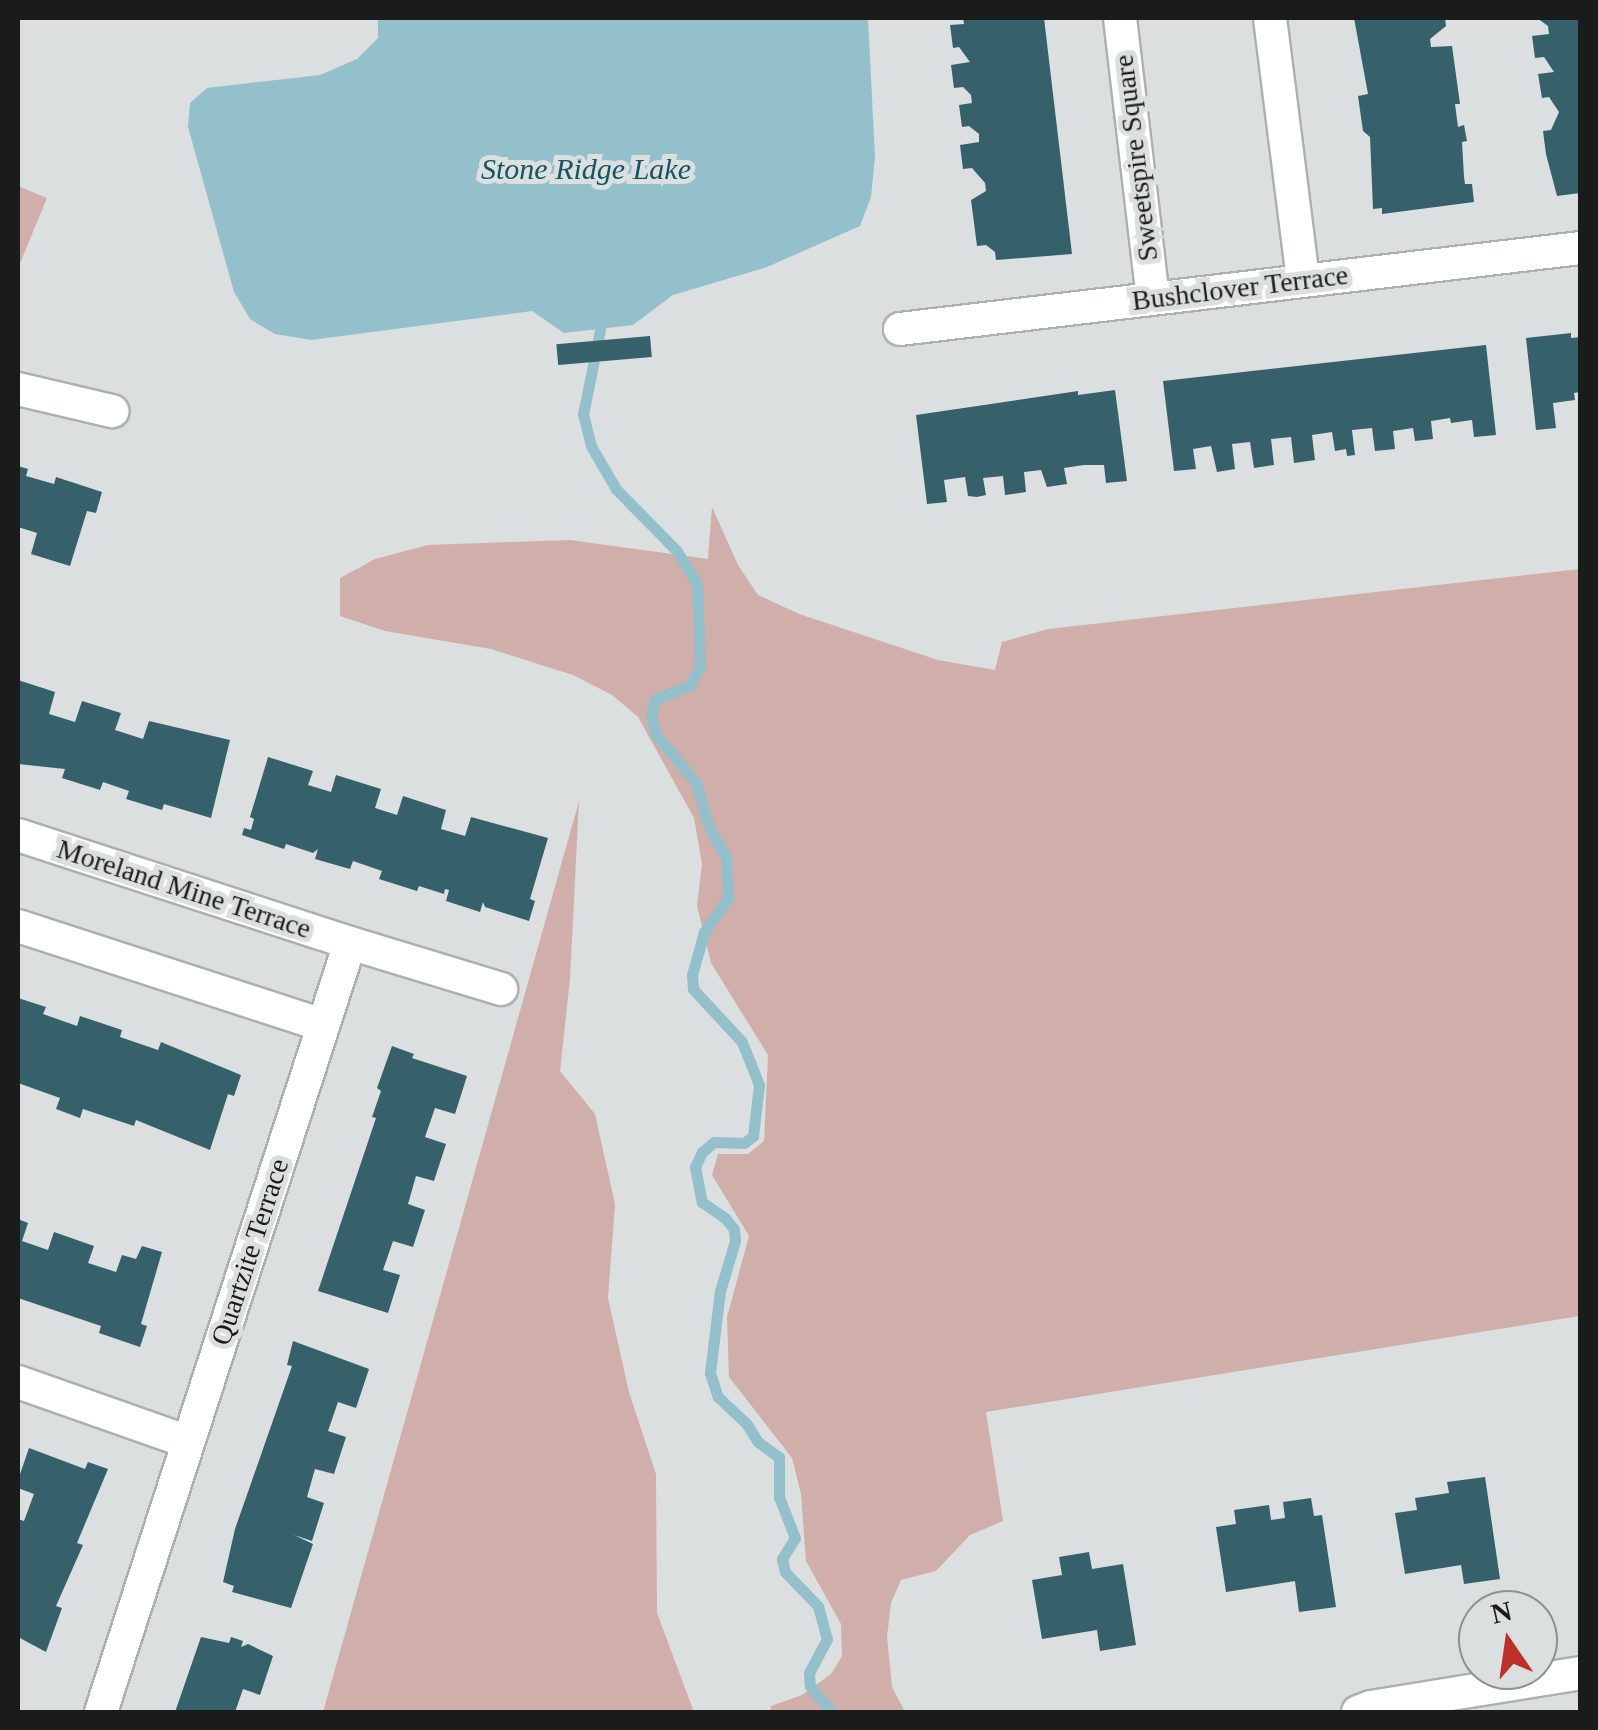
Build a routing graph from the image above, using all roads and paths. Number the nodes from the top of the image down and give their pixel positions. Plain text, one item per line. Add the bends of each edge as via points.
1 (1120, 18) edge
2 (1270, 18) edge
3 (1580, 248) edge
4 (1303, 280) junction
5 (1153, 298) junction
6 (900, 329) dead end
7 (18, 388) edge
8 (112, 411) dead end
9 (18, 835) edge
10 (18, 926) edge
11 (350, 943) junction
12 (501, 989) dead end
13 (323, 1025) junction
14 (18, 1382) edge
15 (188, 1442) junction
16 (1580, 1673) edge
17 (101, 1712) edge
18 (1358, 1712) edge

1 - 5 street, Sweetspire Square
2 - 4 street
3 - 4 street, Bushclover Terrace
4 - 5 street, Bushclover Terrace
5 - 6 street, Bushclover Terrace
7 - 8 street
9 - 11 street, Moreland Mine Terrace
10 - 13 street
11 - 12 street
11 - 13 street, Quartzite Terrace
13 - 15 street, Quartzite Terrace
14 - 15 street
15 - 17 street, Quartzite Terrace
16 - 18 street

